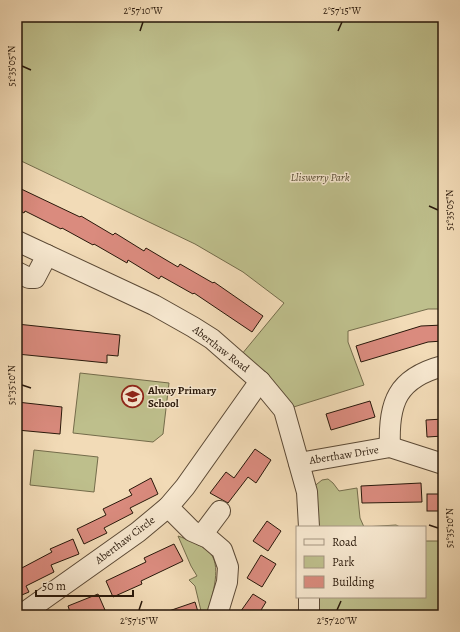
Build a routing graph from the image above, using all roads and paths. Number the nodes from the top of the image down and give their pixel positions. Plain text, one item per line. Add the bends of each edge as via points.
1 (17, 241) edge
2 (47, 256) junction
3 (17, 272) edge
4 (443, 366) edge
5 (260, 381) junction
6 (390, 447) junction
7 (299, 463) junction
8 (443, 464) edge
9 (168, 507) junction
10 (220, 512) dead end
11 (309, 526) edge
12 (202, 535) junction
13 (309, 598) edge
14 (22, 615) edge
15 (217, 615) edge
16 (309, 615) edge

1 - 2 street, Aberthaw Road
2 - 3 street via 35,278
2 - 5 street, Aberthaw Road via 154,305 193,327 212,339
4 - 6 street, Aberthaw Drive via 416,377 396,398 391,410
5 - 7 street, Aberthaw Road via 284,410
5 - 9 street, Aberthaw Circle
6 - 7 street, Aberthaw Drive
6 - 8 street, Aberthaw Drive
7 - 11 street, Aberthaw Road via 308,498
9 - 12 street via 192,531
9 - 14 street, Aberthaw Circle via 138,532
10 - 12 street
12 - 15 street via 222,550 228,567 227,582
13 - 16 street

